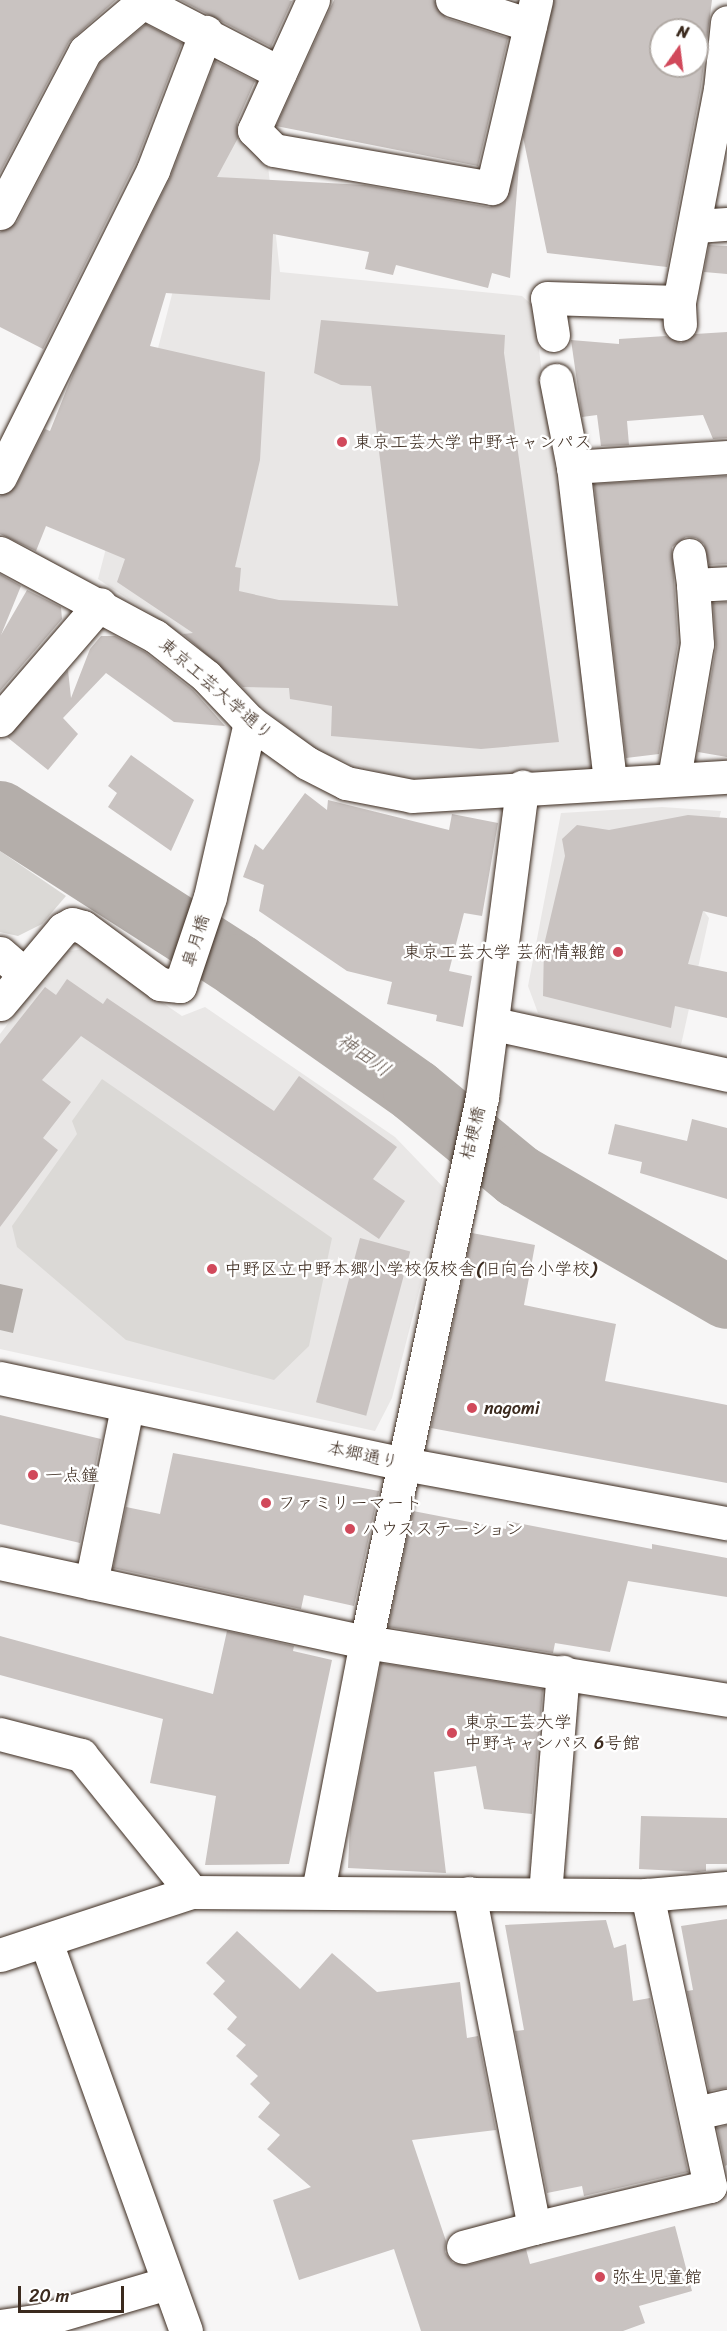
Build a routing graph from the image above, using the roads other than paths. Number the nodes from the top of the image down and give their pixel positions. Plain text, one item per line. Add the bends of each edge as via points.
1 (313, 0) edge
2 (452, 0) edge
3 (142, 1) edge
4 (533, 13) edge
5 (727, 22) edge
6 (206, 32) junction
7 (280, 73) junction
8 (0, 213) edge
9 (712, 225) edge
10 (553, 334) dead end
11 (556, 380) dead end
12 (727, 457) edge
13 (573, 467) junction
14 (0, 477) edge
15 (0, 554) edge
16 (727, 583) edge
17 (100, 604) junction
18 (0, 720) edge
19 (250, 722) junction
20 (727, 777) edge
21 (674, 778) junction
22 (610, 781) junction
23 (522, 787) junction
24 (12, 964) edge
25 (0, 1004) edge
26 (494, 1024) junction
27 (727, 1075) edge
28 (0, 1378) edge
29 (127, 1407) junction
30 (404, 1464) junction
31 (727, 1523) edge
32 (0, 1563) edge
33 (91, 1583) junction
34 (366, 1642) junction
35 (563, 1672) junction
36 (727, 1700) edge
37 (0, 1734) edge
38 (727, 1888) edge
39 (318, 1891) junction
40 (192, 1892) junction
41 (469, 1893) junction
42 (545, 1894) junction
43 (647, 1895) junction
44 (46, 1942) junction
45 (0, 1955) edge
46 (727, 2106) edge
47 (696, 2113) junction
48 (534, 2228) junction
49 (463, 2247) dead end
50 (168, 2283) junction
51 (0, 2326) edge
52 (186, 2331) edge

1 - 7 street
2 - 4 street
3 - 6 street
3 - 8 street via 85,51
4 - 7 street via 492,188 274,150 254,130
5 - 9 street
6 - 7 street
6 - 14 street via 153,170
9 - 10 street via 680,313 547,298
11 - 13 street
12 - 13 street
13 - 22 street
15 - 17 street, 東京工芸大学通り
16 - 21 street via 691,570 697,644
17 - 18 street
17 - 19 street, 東京工芸大学通り via 155,636 206,676
19 - 23 street, 東京工芸大学通り via 307,763 346,783 378,792 455,795
19 - 24 street, 皐月橋 via 207,904 180,986 160,984 83,927 72,924
20 - 21 street, 東京工芸大学通り
21 - 22 street, 東京工芸大学通り
22 - 23 street, 東京工芸大学通り
23 - 26 street, 桔梗橋
24 - 25 street
26 - 27 street
26 - 30 street, 桔梗橋
28 - 29 street, 本郷通り
29 - 30 street, 本郷通り
29 - 33 street
30 - 31 street, 本郷通り
30 - 34 street, 桔梗橋
32 - 33 street
33 - 34 street
34 - 35 street
34 - 39 street, 桔梗橋
35 - 36 street
35 - 42 street
37 - 40 street via 81,1755
38 - 43 street
39 - 40 street
39 - 41 street
40 - 44 street
41 - 42 street
41 - 48 street
42 - 43 street
43 - 47 street
44 - 45 street
44 - 50 street
46 - 47 street
47 - 48 street via 710,2186
48 - 49 street
50 - 51 street via 42,2320
50 - 52 street

